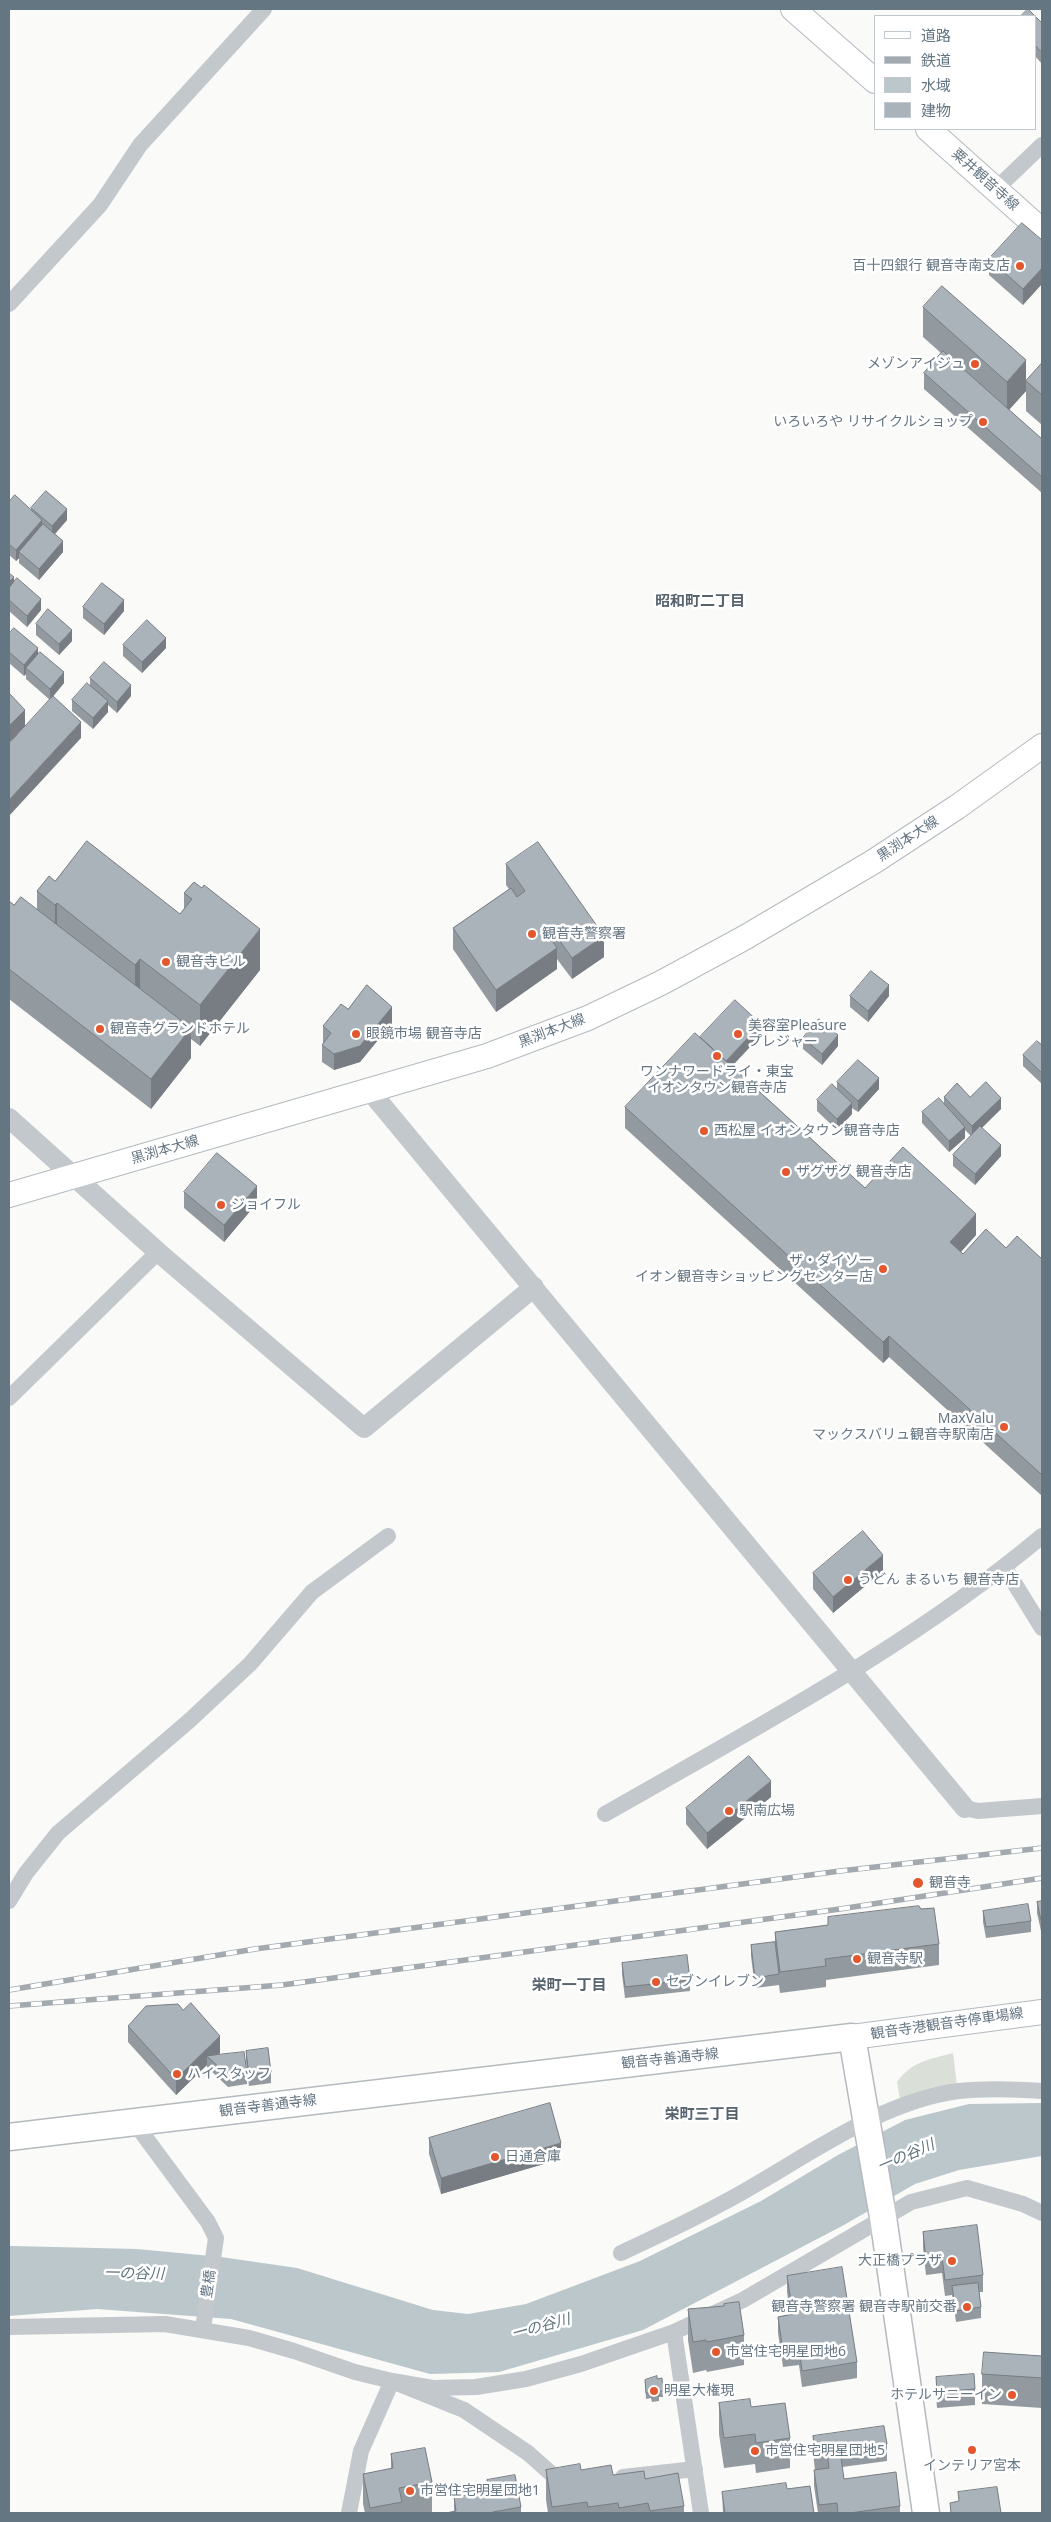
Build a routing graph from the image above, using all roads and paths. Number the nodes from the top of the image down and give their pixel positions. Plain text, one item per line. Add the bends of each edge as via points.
1 (264, 9) edge
2 (793, 9) edge
3 (874, 80) edge
4 (929, 130) edge
5 (1042, 145) edge
6 (996, 189) junction
7 (1042, 231) edge
8 (9, 304) edge
9 (1042, 746) edge
10 (370, 1091) junction
11 (9, 1118) edge
12 (76, 1176) junction
13 (9, 1195) edge
14 (158, 1252) junction
15 (534, 1287) junction
16 (9, 1398) edge
17 (388, 1536) dead end
18 (1042, 1536) edge
19 (1005, 1568) junction
20 (1042, 1628) edge
21 (851, 1670) junction
22 (1042, 1806) edge
23 (965, 1808) joint
24 (605, 1814) dead end
25 (9, 1901) edge
26 (1042, 2012) edge
27 (852, 2037) junction
28 (1042, 2091) edge
29 (134, 2122) junction
30 (867, 2122) junction
31 (9, 2137) edge
32 (1042, 2214) edge
33 (882, 2217) junction
34 (621, 2253) dead end
35 (9, 2327) edge
36 (203, 2329) junction
37 (674, 2332) junction
38 (392, 2381) junction
39 (694, 2468) junction
40 (610, 2479) edge
41 (582, 2482) edge
42 (349, 2513) edge
43 (701, 2513) edge
44 (926, 2513) edge

1 - 8 street via 140,145 100,205
2 - 3 main road
4 - 6 main road, 粟井観音寺線
5 - 6 street
6 - 7 main road, 粟井観音寺線
9 - 10 main road, 黒渕本大線 via 873,862 661,983 588,1018 487,1056
10 - 12 main road, 黒渕本大線
10 - 15 street
11 - 12 street
12 - 13 main road, 黒渕本大線
12 - 14 street
14 - 15 street via 364,1428
14 - 16 street
15 - 21 street
17 - 25 street via 312,1592 250,1664 58,1833 26,1873
18 - 19 street
19 - 20 street
19 - 21 street
21 - 23 street
21 - 24 street
22 - 23 street via 978,1811
26 - 27 main road, 観音寺港観音寺停車場線
27 - 29 main road, 観音寺善通寺線
27 - 30 main road
28 - 30 street via 958,2091 902,2106
29 - 31 main road, 観音寺善通寺線
29 - 36 street, 豊橋 via 208,2222 216,2238
30 - 33 main road
30 - 34 street via 820,2145 697,2217
32 - 33 street via 1023,2204 967,2188 911,2202
33 - 37 street via 840,2245 743,2300
33 - 44 main road
35 - 36 street via 164,2324
36 - 38 street via 294,2351
37 - 38 street via 526,2379 476,2387 433,2388
37 - 39 street
38 - 41 street via 464,2410 528,2453 563,2485
38 - 42 street via 360,2451
39 - 40 street
39 - 43 street

